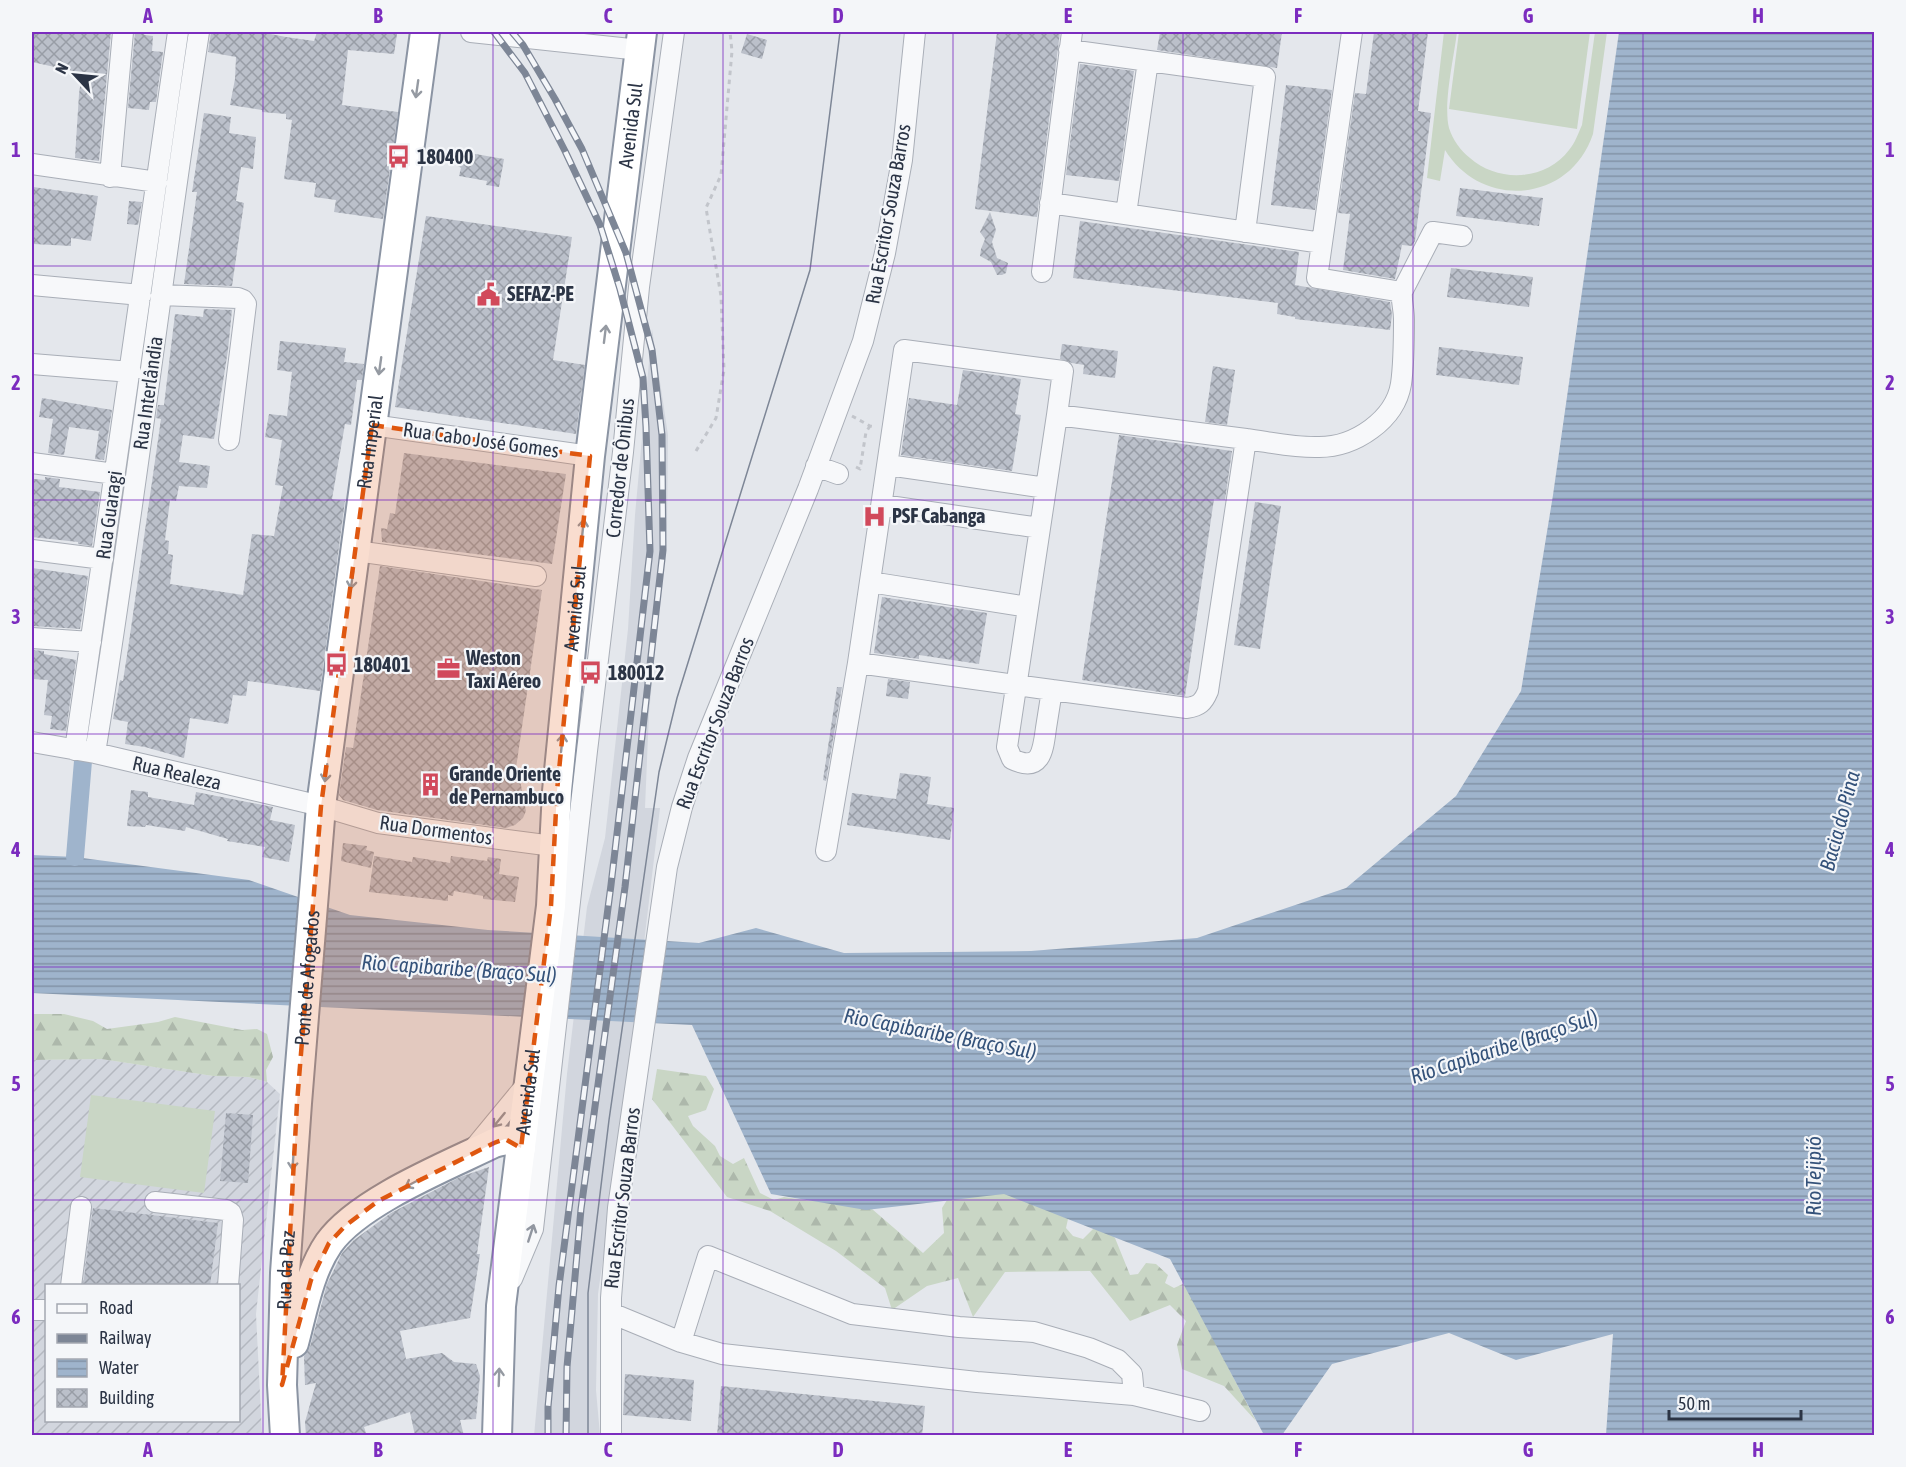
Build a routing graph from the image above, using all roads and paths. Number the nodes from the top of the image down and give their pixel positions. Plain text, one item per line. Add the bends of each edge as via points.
1 (123, 32) edge
2 (178, 32) edge
3 (199, 32) edge
4 (425, 32) edge
5 (471, 32) edge
6 (674, 32) edge
7 (730, 32) edge
8 (915, 32) edge
9 (1352, 32) edge
10 (641, 41) edge
11 (1071, 41) edge
12 (1148, 61) junction
13 (32, 164) edge
14 (110, 177) junction
15 (157, 182) junction
16 (1050, 203) junction
17 (1126, 214) junction
18 (1245, 232) junction
19 (1461, 236) dead end
20 (1322, 243) junction
21 (1042, 272) dead end
22 (32, 285) edge
23 (1402, 292) junction
24 (151, 295) junction
25 (32, 364) edge
26 (131, 372) junction
27 (839, 405) junction
28 (1057, 415) junction
29 (372, 425) junction
30 (870, 426) junction
31 (893, 429) junction
32 (1246, 439) junction
33 (229, 440) dead end
34 (696, 451) dead end
35 (590, 456) junction
36 (32, 463) edge
37 (888, 465) junction
38 (816, 466) junction
39 (846, 470) joint
40 (115, 474) junction
41 (1046, 488) junction
42 (882, 505) junction
43 (1040, 528) junction
44 (32, 550) edge
45 (356, 551) junction
46 (103, 559) junction
47 (536, 576) dead end
48 (870, 582) junction
49 (1028, 607) junction
50 (32, 638) edge
51 (91, 642) junction
52 (858, 663) junction
53 (1017, 686) junction
54 (1052, 690) junction
55 (32, 741) edge
56 (75, 750) junction
57 (95, 753) junction
58 (321, 807) junction
59 (553, 846) junction
60 (826, 850) dead end
61 (317, 854) joint
62 (560, 905) junction
63 (548, 1049) junction
64 (530, 1081) junction
65 (297, 1102) joint
66 (521, 1148) junction
67 (465, 1156) junction
68 (155, 1202) dead end
69 (81, 1207) dead end
70 (71, 1284) edge
71 (228, 1284) edge
72 (501, 1306) junction
73 (611, 1313) junction
74 (681, 1342) junction
75 (282, 1386) junction
76 (1134, 1395) junction
77 (1200, 1411) dead end
78 (285, 1436) edge
79 (497, 1436) edge
80 (611, 1436) edge

1 - 14 street
2 - 15 street, Rua Guaragi
3 - 24 street, Rua Interlândia via 175,184
4 -> 29 highway, Rua Imperial
5 - 10 street
6 - 62 street, Corredor de Ônibus via 639,287 623,452
7 - 34 path via 732,51 721,175 706,208 721,296 724,370 716,418
8 - 27 street, Rua Escritor Souza Barros via 902,160 885,253 863,341
9 - 20 street
35 -> 10 highway, Avenida Sul
11 - 12 street
11 - 16 street
12 - 17 street
12 - 18 street via 1265,77
13 - 14 street
14 - 15 street
15 - 24 street, Rua Guaragi
16 - 17 street
16 - 21 street
17 - 18 street
18 - 20 street
19 - 23 street via 1433,232
20 - 23 street via 1317,278
22 - 24 street
23 - 32 street via 1401,385 1390,411 1372,429 1343,444 1320,447
24 - 26 street, Rua Guaragi
24 - 33 street via 238,298 246,304
24 - 57 street, Rua Interlândia via 125,561
25 - 26 street
26 - 40 street, Rua Guaragi
27 - 30 path
27 - 38 street, Rua Escritor Souza Barros
28 - 31 street via 1063,371 904,350
28 - 32 street
28 - 41 street
29 - 35 street, Rua Cabo José Gomes
29 - 45 highway, Rua Imperial
30 - 31 path
30 - 39 path via 860,469
31 - 37 street
32 - 54 street via 1204,701 1187,708
59 -> 35 highway, Avenida Sul
36 - 40 street
37 - 41 street
37 - 42 street
38 - 39 street
38 - 73 street, Rua Escritor Souza Barros via 698,758 667,867 618,1208
40 - 46 street, Rua Guaragi
41 - 43 street
42 - 43 street
42 - 48 street
43 - 49 street
44 - 46 street
45 - 47 street
45 -> 58 highway, Rua Imperial
46 - 51 street, Rua Guaragi
48 - 49 street
48 - 52 street
49 - 53 street
50 - 51 street
51 - 56 street, Rua Guaragi
52 - 53 street
52 - 60 street
53 - 54 street
53 - 54 street via 1007,747 1012,759 1024,764 1035,761 1043,752
55 - 56 street, Rua Realeza
56 - 57 street, Rua Realeza
57 - 58 street, Rua Realeza
58 - 59 street, Rua Dormentos via 378,823
58 - 61 highway, Rua Imperial
59 - 62 highway, Avenida Sul
61 - 65 highway, Ponte de Afogados
62 - 63 highway, Avenida Sul
63 - 64 highway, Avenida Sul
72 -> 63 street via 533,1229
64 - 66 highway, Avenida Sul
64 -> 67 street
65 -> 75 highway, Rua da Paz
66 - 67 highway via 505,1139
66 - 72 highway, Avenida Sul
67 -> 75 highway via 378,1201 329,1243 311,1280
68 - 71 street via 231,1213
69 - 70 street
79 -> 72 highway, Avenida Sul
73 - 74 street
73 - 80 street, Rua Escritor Souza Barros
74 - 76 street via 722,1354
74 - 76 street via 708,1256 852,1314 1034,1332 1089,1348 1118,1360 1132,1374
75 - 78 highway, Rua da Paz
76 - 77 street

